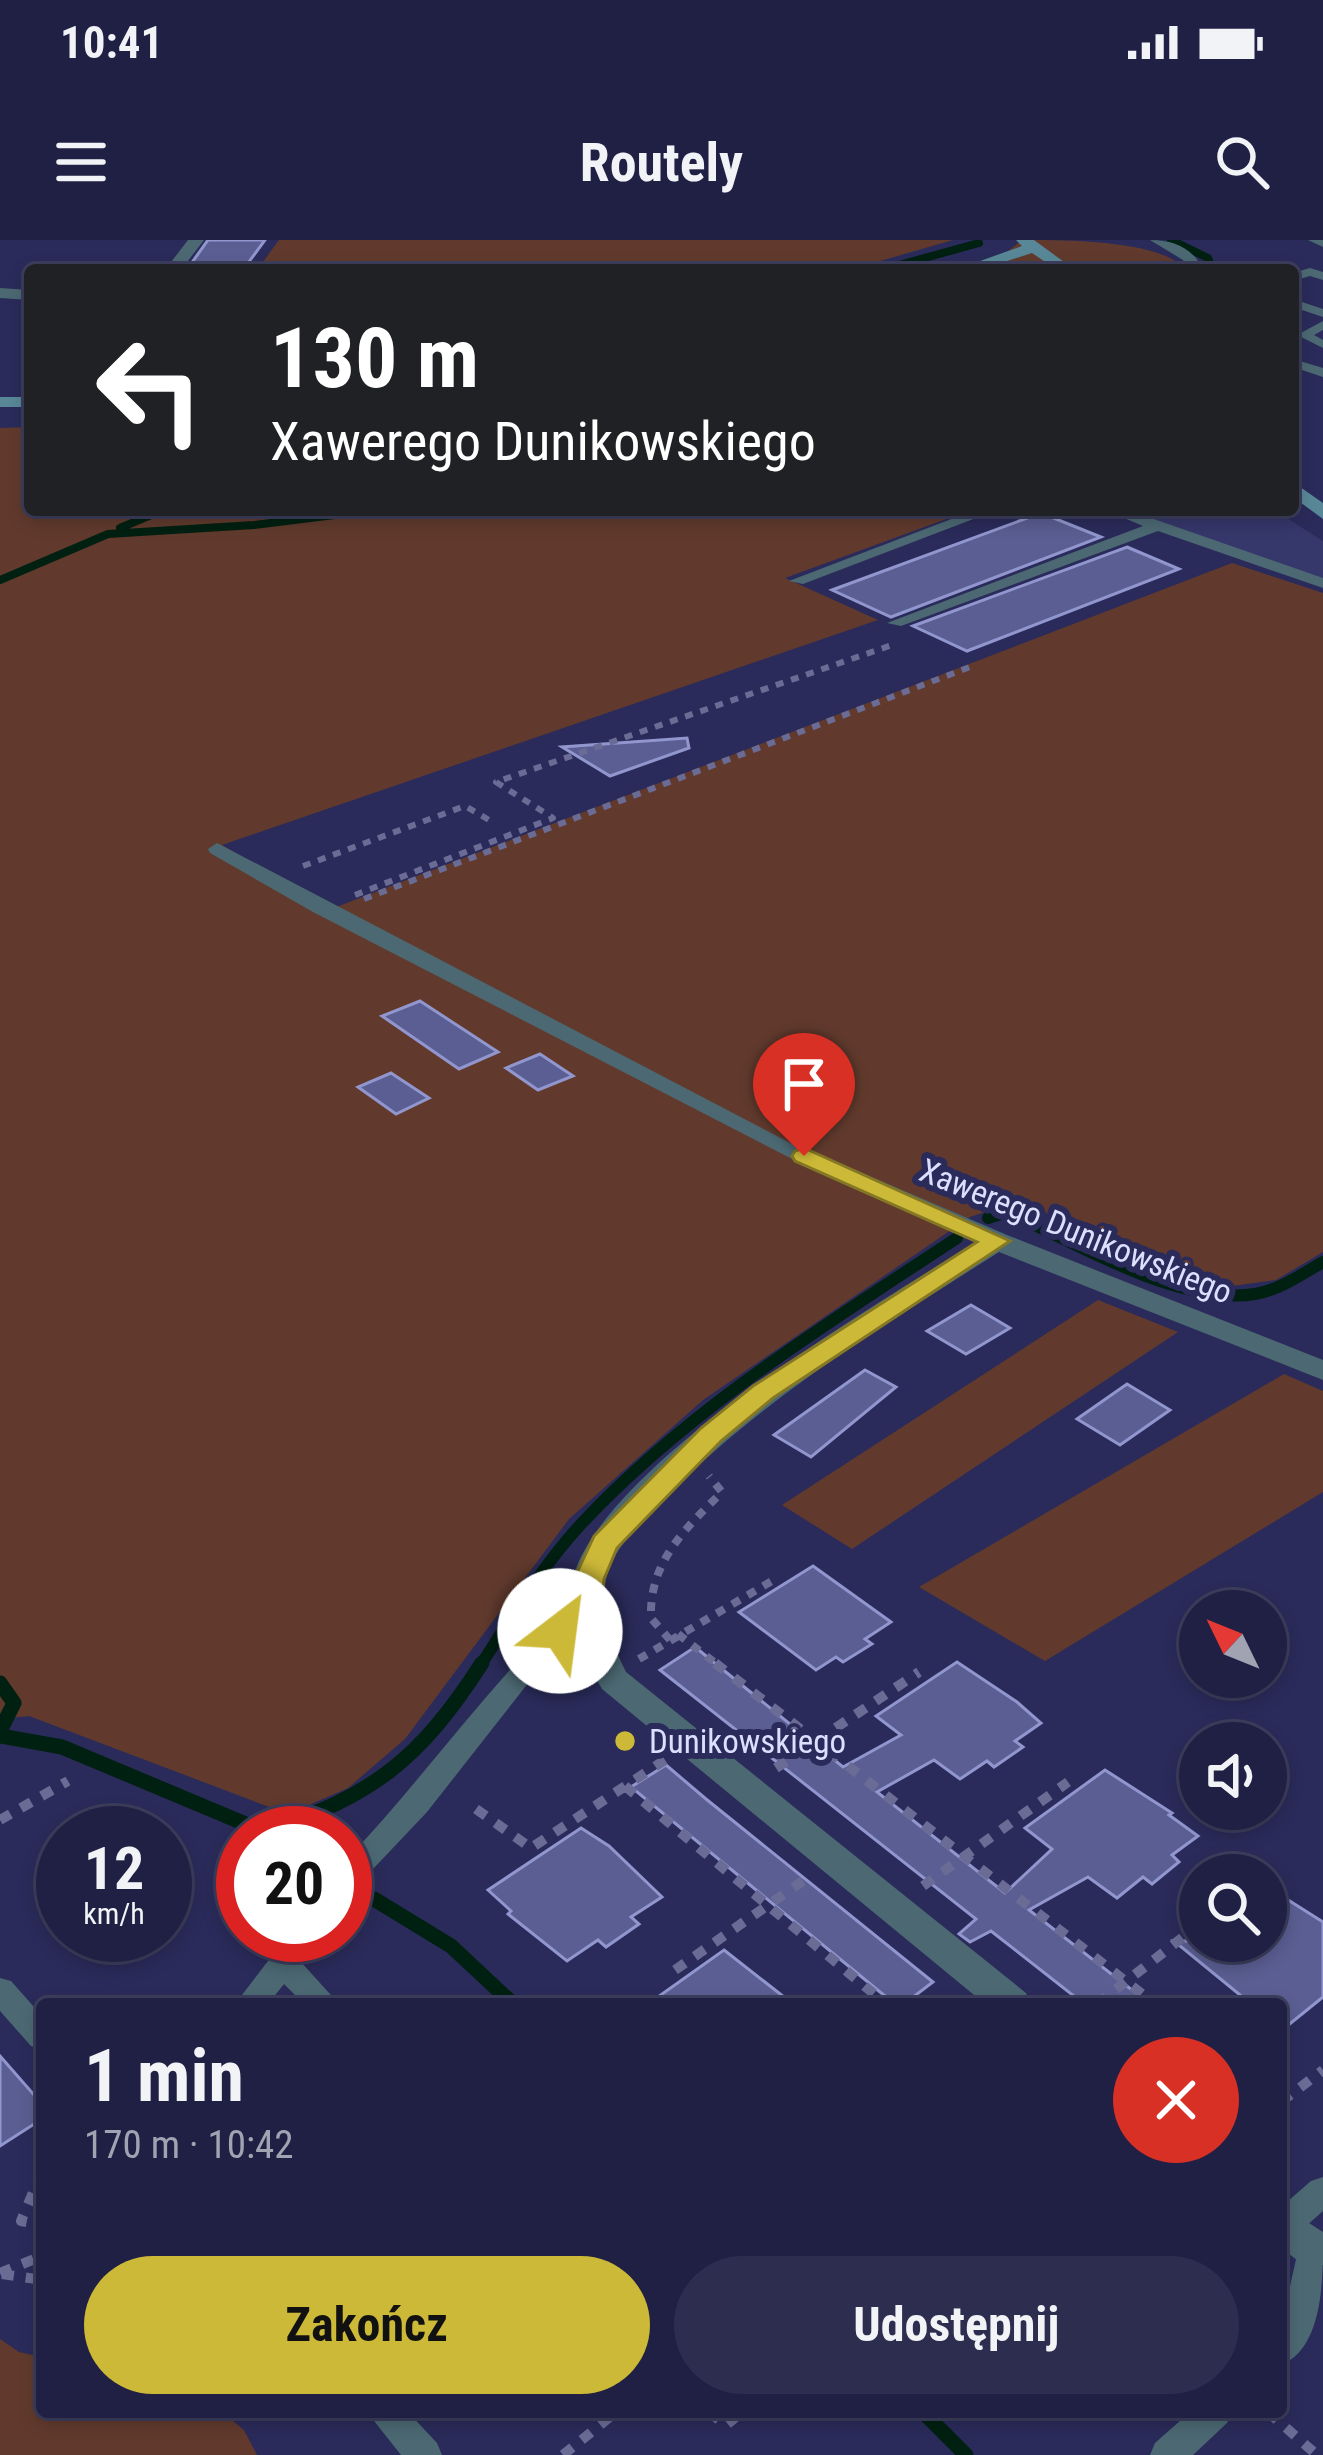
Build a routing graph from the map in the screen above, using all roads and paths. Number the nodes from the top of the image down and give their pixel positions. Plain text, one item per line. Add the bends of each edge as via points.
1 (196, 240) edge
2 (1158, 240) edge
3 (1314, 240) edge
4 (1029, 243) edge
5 (1323, 243) edge
6 (178, 264) edge
7 (978, 264) edge
8 (1059, 264) edge
9 (1193, 264) edge
10 (1323, 326) edge
11 (1321, 344) edge
12 (1299, 493) edge
13 (1323, 513) edge
14 (973, 516) edge
15 (1154, 518) edge
16 (797, 581) dead end
17 (1323, 584) edge
18 (895, 629) joint
19 (975, 665) dead end
20 (489, 820) dead end
21 (217, 849) dead end
22 (268, 879) junction
23 (324, 911) junction
24 (804, 1156) joint
25 (997, 1241) junction
26 (1323, 1371) edge
27 (702, 1468) dead end
28 (777, 1578) dead end
29 (586, 1606) junction
30 (674, 1637) junction
31 (919, 1672) dead end
32 (612, 1676) junction
33 (816, 1741) junction
34 (691, 1743) junction
35 (68, 1781) dead end
36 (1068, 1782) dead end
37 (625, 1786) junction
38 (746, 1788) junction
39 (476, 1809) dead end
40 (0, 1820) edge
41 (372, 1851) edge
42 (964, 1856) junction
43 (834, 1859) junction
44 (768, 1905) junction
45 (893, 1907) junction
46 (1179, 1940) edge
47 (283, 1964) joint
48 (675, 1970) dead end
49 (1126, 1982) junction
50 (0, 1990) edge
51 (255, 1998) edge
52 (318, 1998) edge
53 (879, 1998) edge
54 (1005, 1998) edge
55 (1105, 1998) edge
56 (1146, 1998) edge
57 (36, 2030) edge
58 (1323, 2070) edge
59 (1287, 2097) edge
60 (36, 2185) edge
61 (1323, 2191) edge
62 (36, 2224) edge
63 (1293, 2233) edge
64 (36, 2258) edge
65 (0, 2273) edge
66 (36, 2279) edge
67 (1287, 2345) edge
68 (390, 2418) edge
69 (609, 2418) edge
70 (1208, 2418) edge
71 (1275, 2418) edge
72 (424, 2455) edge
73 (563, 2455) edge
74 (1168, 2455) edge
75 (1317, 2455) edge

1 - 6 street
2 - 9 street
3 - 5 lane
4 - 7 street
4 - 8 street
10 - 11 lane via 1304,335
12 - 13 street
14 - 16 lane
15 - 17 lane
15 - 18 lane
18 - 23 path via 905,641 496,782 554,818
19 - 23 path
20 - 22 path via 465,806
21 - 22 lane
22 - 23 lane
23 - 24 lane
24 - 25 street, Xawerego Dunikowskiego
25 - 26 street, Xawerego Dunikowskiego
25 - 29 street via 711,1434 604,1543
27 - 30 path via 722,1492 663,1556 650,1586 651,1618
28 - 30 path
29 - 32 street via 595,1648
29 - 41 lane via 534,1656
30 - 32 path
30 - 33 path
31 - 33 path
32 - 34 street
33 - 38 path
33 - 42 path
34 - 37 path
34 - 38 street
35 - 40 path
36 - 42 path
37 - 39 path via 531,1848
37 - 44 path
38 - 43 street
42 - 45 path
42 - 49 path
43 - 44 path
43 - 45 street
44 - 48 path
44 - 53 path
45 - 54 street
46 - 49 path
47 - 51 lane
47 - 52 lane
49 - 55 path
49 - 56 path
50 - 57 lane
58 - 59 path
60 - 62 path via 21,2221
61 - 63 lane
63 - 67 lane via 1296,2337
64 - 65 path
65 - 66 path
68 - 72 lane
69 - 73 path
70 - 74 lane
71 - 75 path

